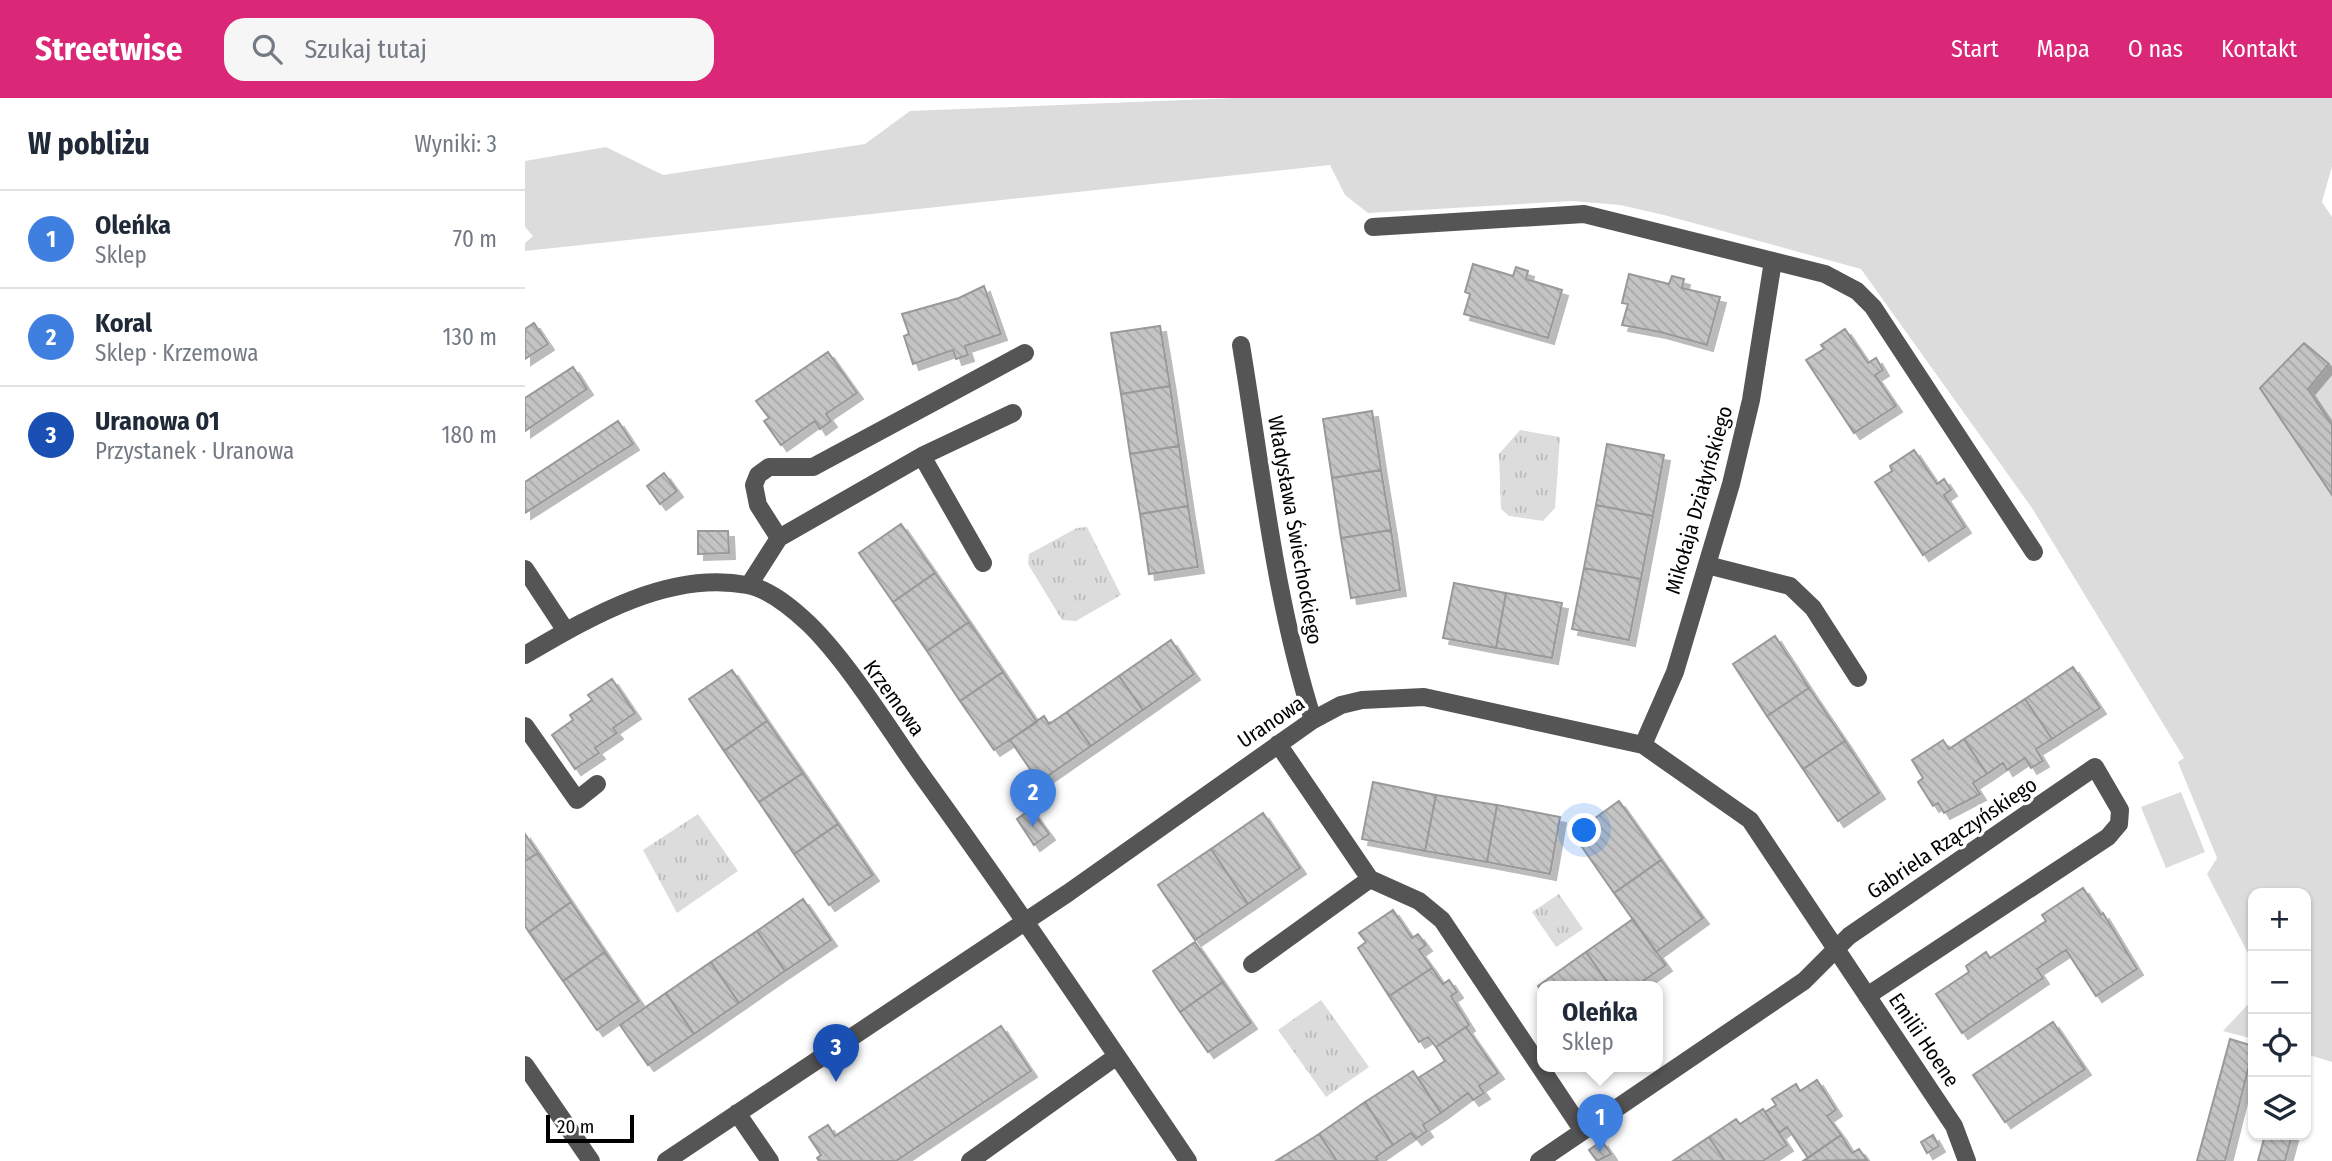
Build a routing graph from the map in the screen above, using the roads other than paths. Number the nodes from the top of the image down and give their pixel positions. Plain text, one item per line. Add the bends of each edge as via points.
1 (1373, 228) dead end
2 (1773, 261) junction
3 (1241, 345) dead end
4 (1025, 353) dead end
5 (1013, 412) dead end
6 (922, 456) junction
7 (779, 538) junction
8 (2033, 552) dead end
9 (983, 563) dead end
10 (1707, 565) junction
11 (525, 569) edge
12 (750, 585) junction
13 (566, 631) junction
14 (525, 655) edge
15 (1858, 678) dead end
16 (1313, 720) junction
17 (525, 726) edge
18 (1278, 744) junction
19 (1643, 745) junction
20 (597, 785) dead end
21 (1370, 879) junction
22 (1025, 920) junction
23 (1837, 948) junction
24 (1252, 964) dead end
25 (1867, 996) junction
26 (1117, 1056) junction
27 (1537, 1062) edge
28 (525, 1065) edge
29 (1544, 1072) edge
30 (737, 1113) junction
31 (1583, 1131) junction
32 (1560, 1155) edge
33 (591, 1161) edge
34 (666, 1161) edge
35 (770, 1161) edge
36 (970, 1161) edge
37 (1188, 1161) edge
38 (1539, 1161) edge
39 (1967, 1161) edge

1 - 2 street via 1584,214
2 - 8 street via 1825,274 1857,291 1873,307
2 - 10 street, Mikołaja Działyńskiego via 1751,400
3 - 16 street, Władysława Świechockiego via 1271,553 1294,659
4 - 7 street via 813,467 769,467 758,475 754,485 758,505
5 - 6 street
6 - 7 street
6 - 9 street
7 - 12 street
10 - 15 street via 1790,586 1813,608
10 - 19 street, Mikołaja Działyńskiego via 1675,672
11 - 13 street
12 - 13 street, Krzemowa via 708,582 635,598
12 - 22 street, Krzemowa via 776,597 810,625
13 - 14 street, Krzemowa
16 - 18 street, Uranowa
16 - 19 street, Uranowa via 1341,705 1425,696
17 - 20 street via 577,800
18 - 21 street
18 - 22 street, Uranowa
19 - 23 street, Uranowa via 1750,820
21 - 24 street
21 - 27 street via 1419,901 1442,920
22 - 26 street, Krzemowa
22 - 30 street, Uranowa
23 - 25 street, Emilii Hoene
23 - 25 street, Gabriela Rzączyńskiego via 2095,767 2120,810 2119,824 2108,836
23 - 31 street, Gabriela Rzączyńskiego via 1804,981
25 - 39 street, Emilii Hoene via 1954,1126
26 - 36 street
26 - 37 street, Krzemowa
28 - 33 street
29 - 31 street
30 - 34 street, Uranowa
30 - 35 street
31 - 32 street, Gabriela Rzączyńskiego
32 - 38 street, Gabriela Rzączyńskiego

